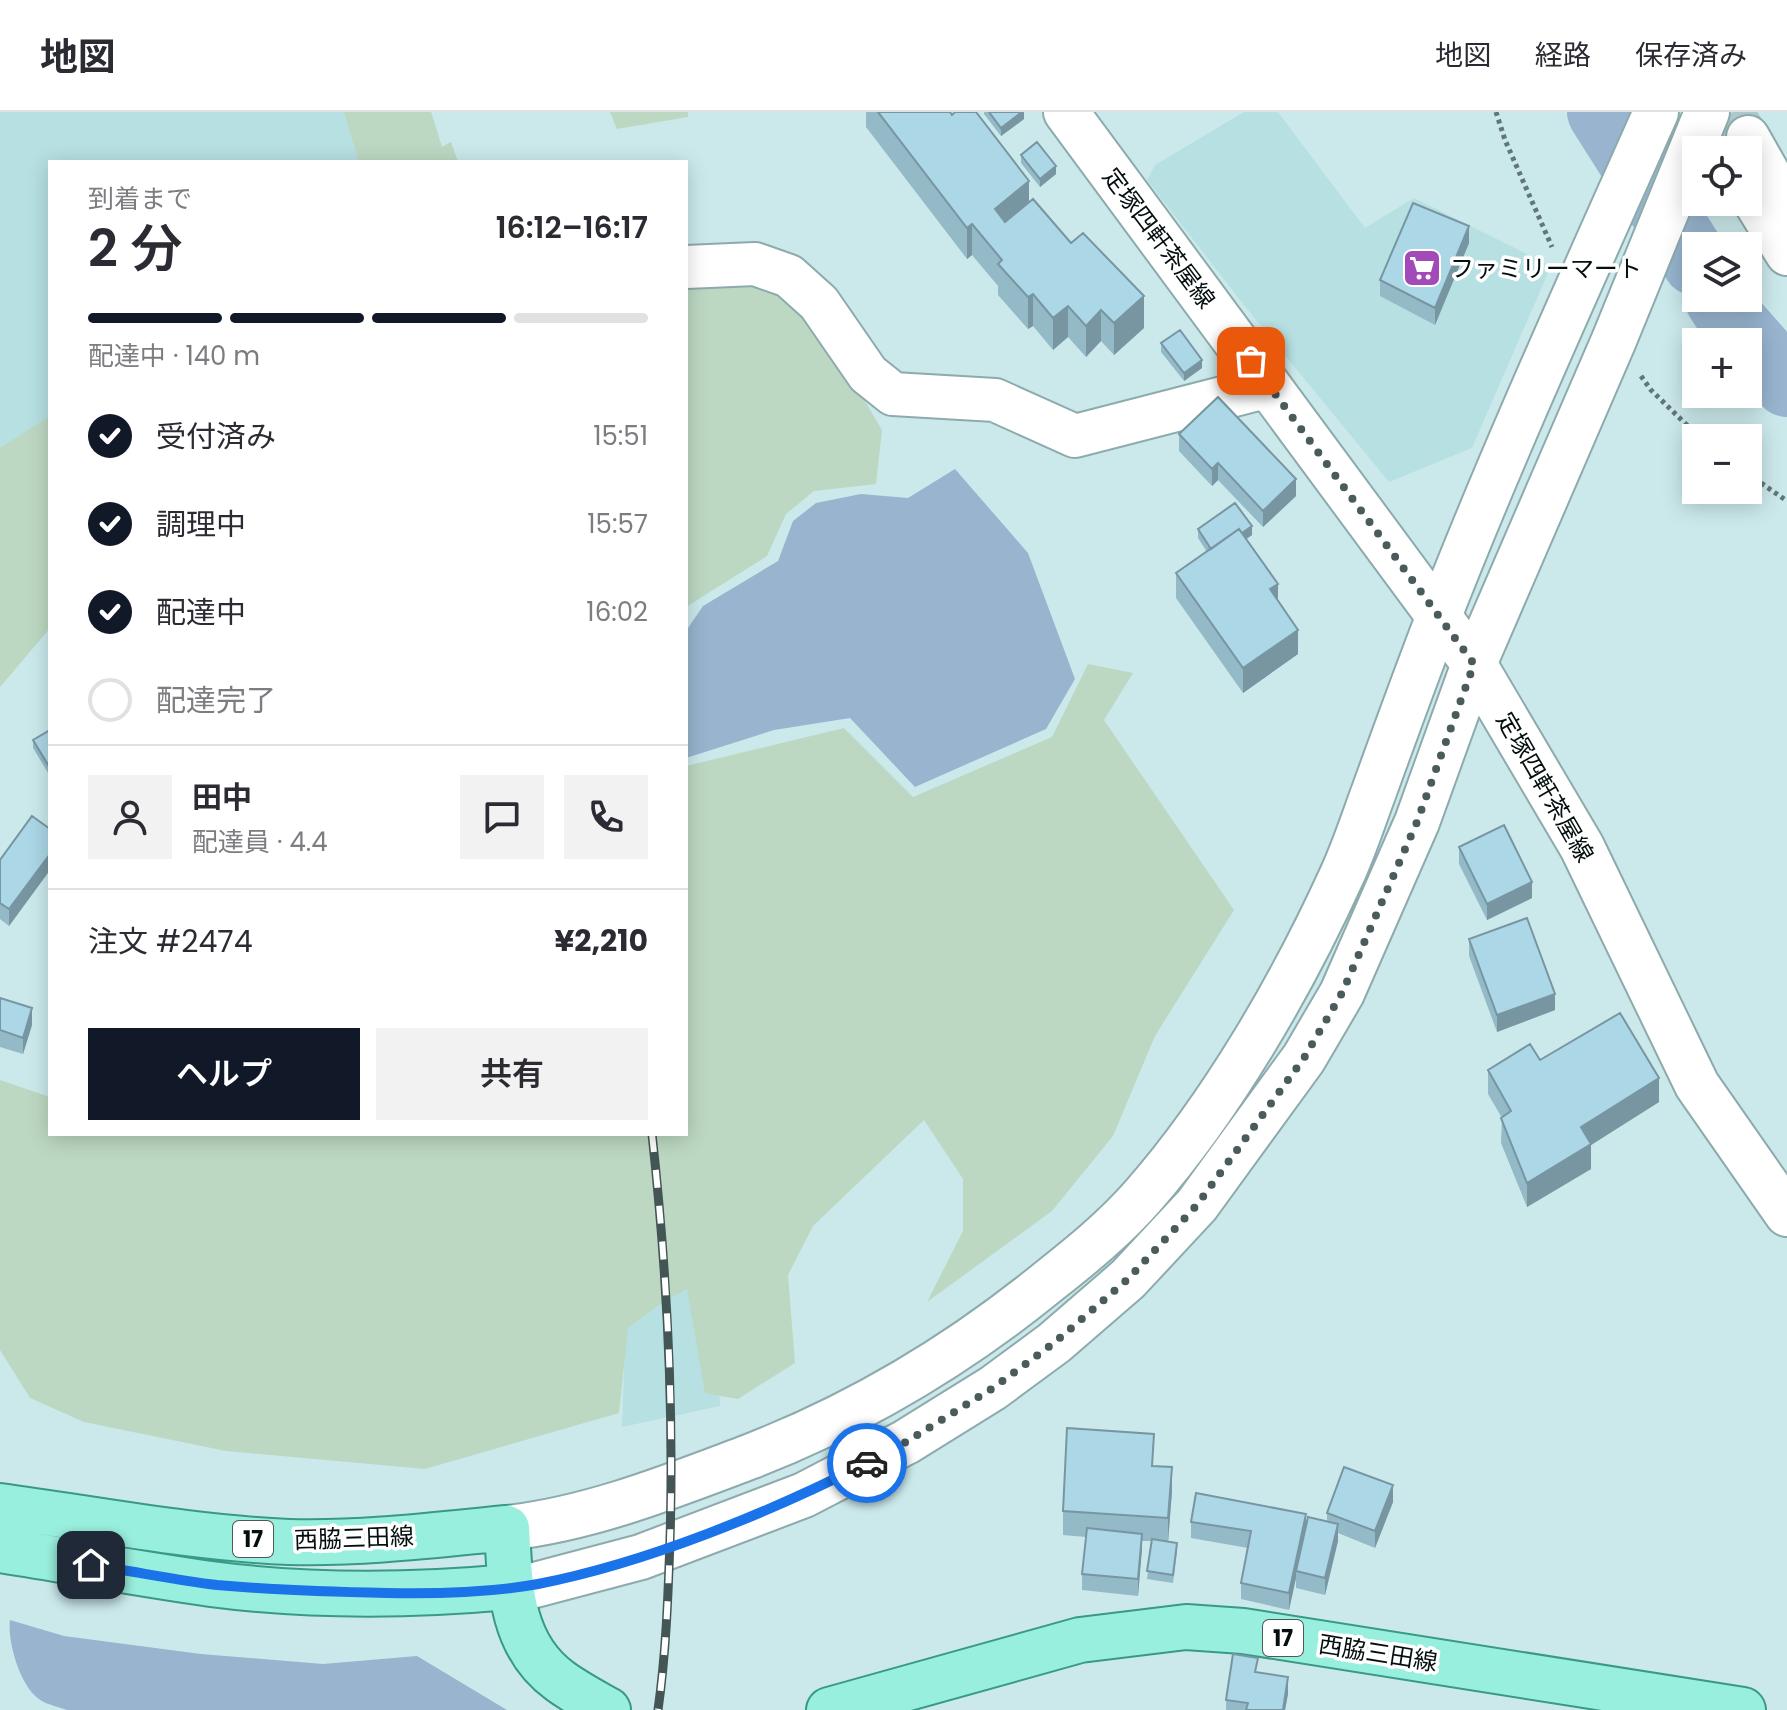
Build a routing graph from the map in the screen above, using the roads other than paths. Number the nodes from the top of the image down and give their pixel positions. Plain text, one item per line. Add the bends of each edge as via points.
1 (1066, 112) edge
2 (1656, 112) edge
3 (1720, 130) edge
4 (1787, 206) edge
5 (1762, 214) edge
6 (1787, 254) edge
7 (688, 267) edge
8 (1269, 386) junction
9 (1439, 618) junction
10 (1474, 664) junction
11 (1787, 1214) edge
12 (0, 1506) edge
13 (507, 1528) junction
14 (0, 1550) edge
15 (510, 1587) junction
16 (608, 1710) edge
17 (829, 1710) edge
18 (1743, 1710) edge

1 - 8 street, 定塚四軒茶屋線
2 - 9 street
3 - 4 street
3 - 10 street via 1614,340
5 - 6 street
7 - 8 street via 755,264 789,276 819,303 868,374 893,394 995,400 1075,436
8 - 9 street, 定塚四軒茶屋線
9 - 10 street, 定塚四軒茶屋線
9 - 13 street via 1343,874 1278,1000 1208,1112 1142,1198 1021,1304 893,1391 816,1430 712,1471 594,1510
10 - 11 street, 定塚四軒茶屋線 via 1582,847 1697,1085
10 - 15 street via 1417,822 1342,993 1264,1116 1197,1205 1128,1279 993,1388 906,1442 804,1495 641,1557
12 - 13 main road, 西脇三田線 / 17 via 291,1542
13 - 15 main road
14 - 15 main road, 17 via 213,1584 306,1592 437,1594
15 - 16 main road via 519,1628 533,1653 558,1679
17 - 18 main road, 西脇三田線 / 17 via 1080,1640 1186,1627 1243,1631

